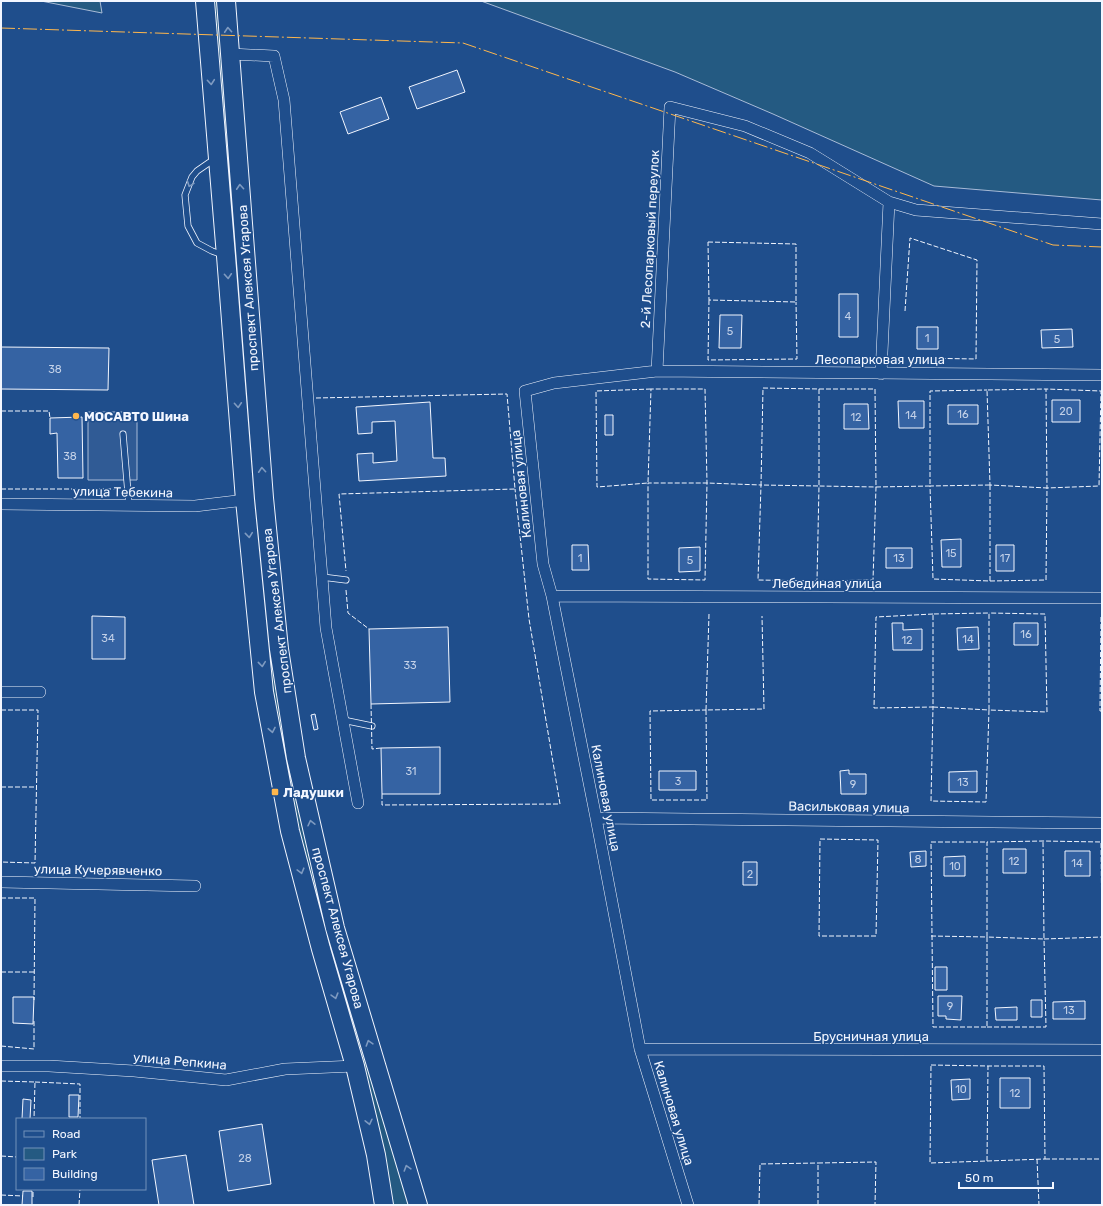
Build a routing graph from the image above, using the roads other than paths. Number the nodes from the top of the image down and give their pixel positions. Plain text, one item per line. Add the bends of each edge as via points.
1 (205, 1) edge
2 (226, 1) edge
3 (230, 54) junction
4 (218, 160) junction
5 (889, 202) junction
6 (1102, 224) edge
7 (226, 256) junction
8 (657, 371) junction
9 (881, 374) junction
10 (1102, 375) edge
11 (525, 391) joint
12 (123, 434) dead end
13 (264, 498) junction
14 (245, 500) junction
15 (1, 504) edge
16 (129, 505) junction
17 (322, 577) junction
18 (346, 580) dead end
19 (552, 596) junction
20 (1102, 598) edge
21 (1, 692) edge
22 (40, 692) dead end
23 (343, 720) junction
24 (372, 726) dead end
25 (358, 803) dead end
26 (596, 818) junction
27 (1102, 823) edge
28 (1, 882) edge
29 (195, 886) dead end
30 (640, 1049) junction
31 (1102, 1050) edge
32 (1, 1066) edge
33 (355, 1066) junction
34 (384, 1205) edge
35 (418, 1205) edge
36 (688, 1205) edge

1 -> 4 main road, проспект Алексея Угарова
3 -> 2 main road, проспект Алексея Угарова
13 -> 3 main road, проспект Алексея Угарова
3 - 17 street via 274,56 284,100
4 - 7 main road, проспект Алексея Угарова
4 -> 7 lane via 197,171 185,195 188,226 197,243
5 - 6 street via 916,210
5 - 8 street, 2-й Лесопарковый переулок via 810,153 745,126 670,107
5 - 9 street
7 -> 14 main road, проспект Алексея Угарова
8 - 9 street, Лесопарковая улица
8 - 11 street, Лесопарковая улица via 554,383
9 - 10 street, Лесопарковая улица
11 - 19 street, Калиновая улица via 543,564
12 - 16 lane
13 - 14 main road
35 -> 13 main road, проспект Алексея Угарова via 335,928 296,758 279,649
14 - 16 street, улица Тебекина via 196,506
14 -> 33 main road, проспект Алексея Угарова via 264,692 290,831
15 - 16 street, улица Тебекина
17 - 18 lane
17 - 23 street via 326,628
19 - 20 street, Лебединая улица
19 - 26 street, Калиновая улица
21 - 22 street
23 - 24 lane
23 - 25 street
26 - 27 street, Васильковая улица
26 - 30 street, Калиновая улица
28 - 29 street, улица Кучерявченко
30 - 31 street, Брусничная улица
30 - 36 street, Калиновая улица
32 - 33 street, улица Репкина via 134,1071 226,1080 285,1069
33 -> 34 main road, проспект Алексея Угарова via 376,1155

